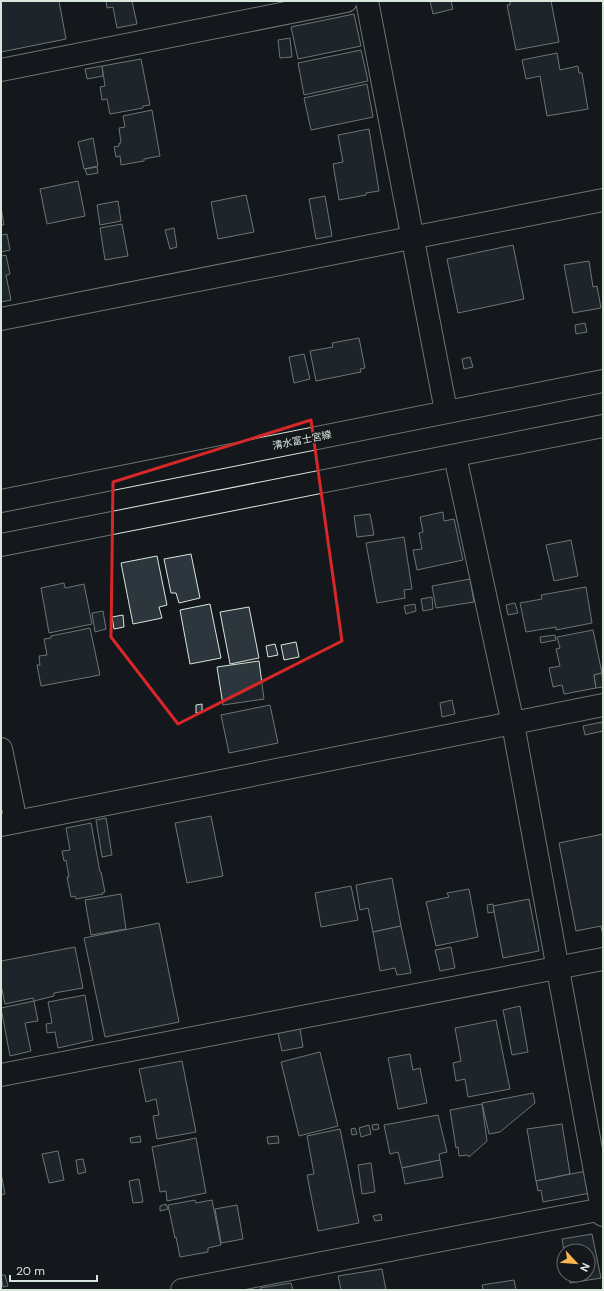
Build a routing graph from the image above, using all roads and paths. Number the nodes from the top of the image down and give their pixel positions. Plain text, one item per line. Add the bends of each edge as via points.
1 (346, 1) edge
2 (367, 1) edge
3 (1, 70) edge
4 (603, 200) edge
5 (412, 237) junction
6 (1, 320) edge
7 (603, 380) edge
8 (446, 411) junction
9 (603, 426) edge
10 (455, 456) junction
11 (1, 501) edge
12 (1, 545) edge
13 (603, 706) edge
14 (513, 724) junction
15 (1, 749) edge
16 (8, 823) edge
17 (603, 959) edge
18 (558, 969) junction
19 (1, 1075) edge
20 (603, 1212) edge
21 (182, 1290) edge

1 - 3 street
2 - 5 street
4 - 5 street
5 - 6 street
5 - 8 street
7 - 8 street, 清水富士宮線
8 - 11 street, 清水富士宮線
9 - 10 street
10 - 12 street
10 - 14 street
13 - 14 street
14 - 16 street
14 - 18 street
15 - 16 street
17 - 18 street
18 - 19 street
18 - 20 street
20 - 21 street

